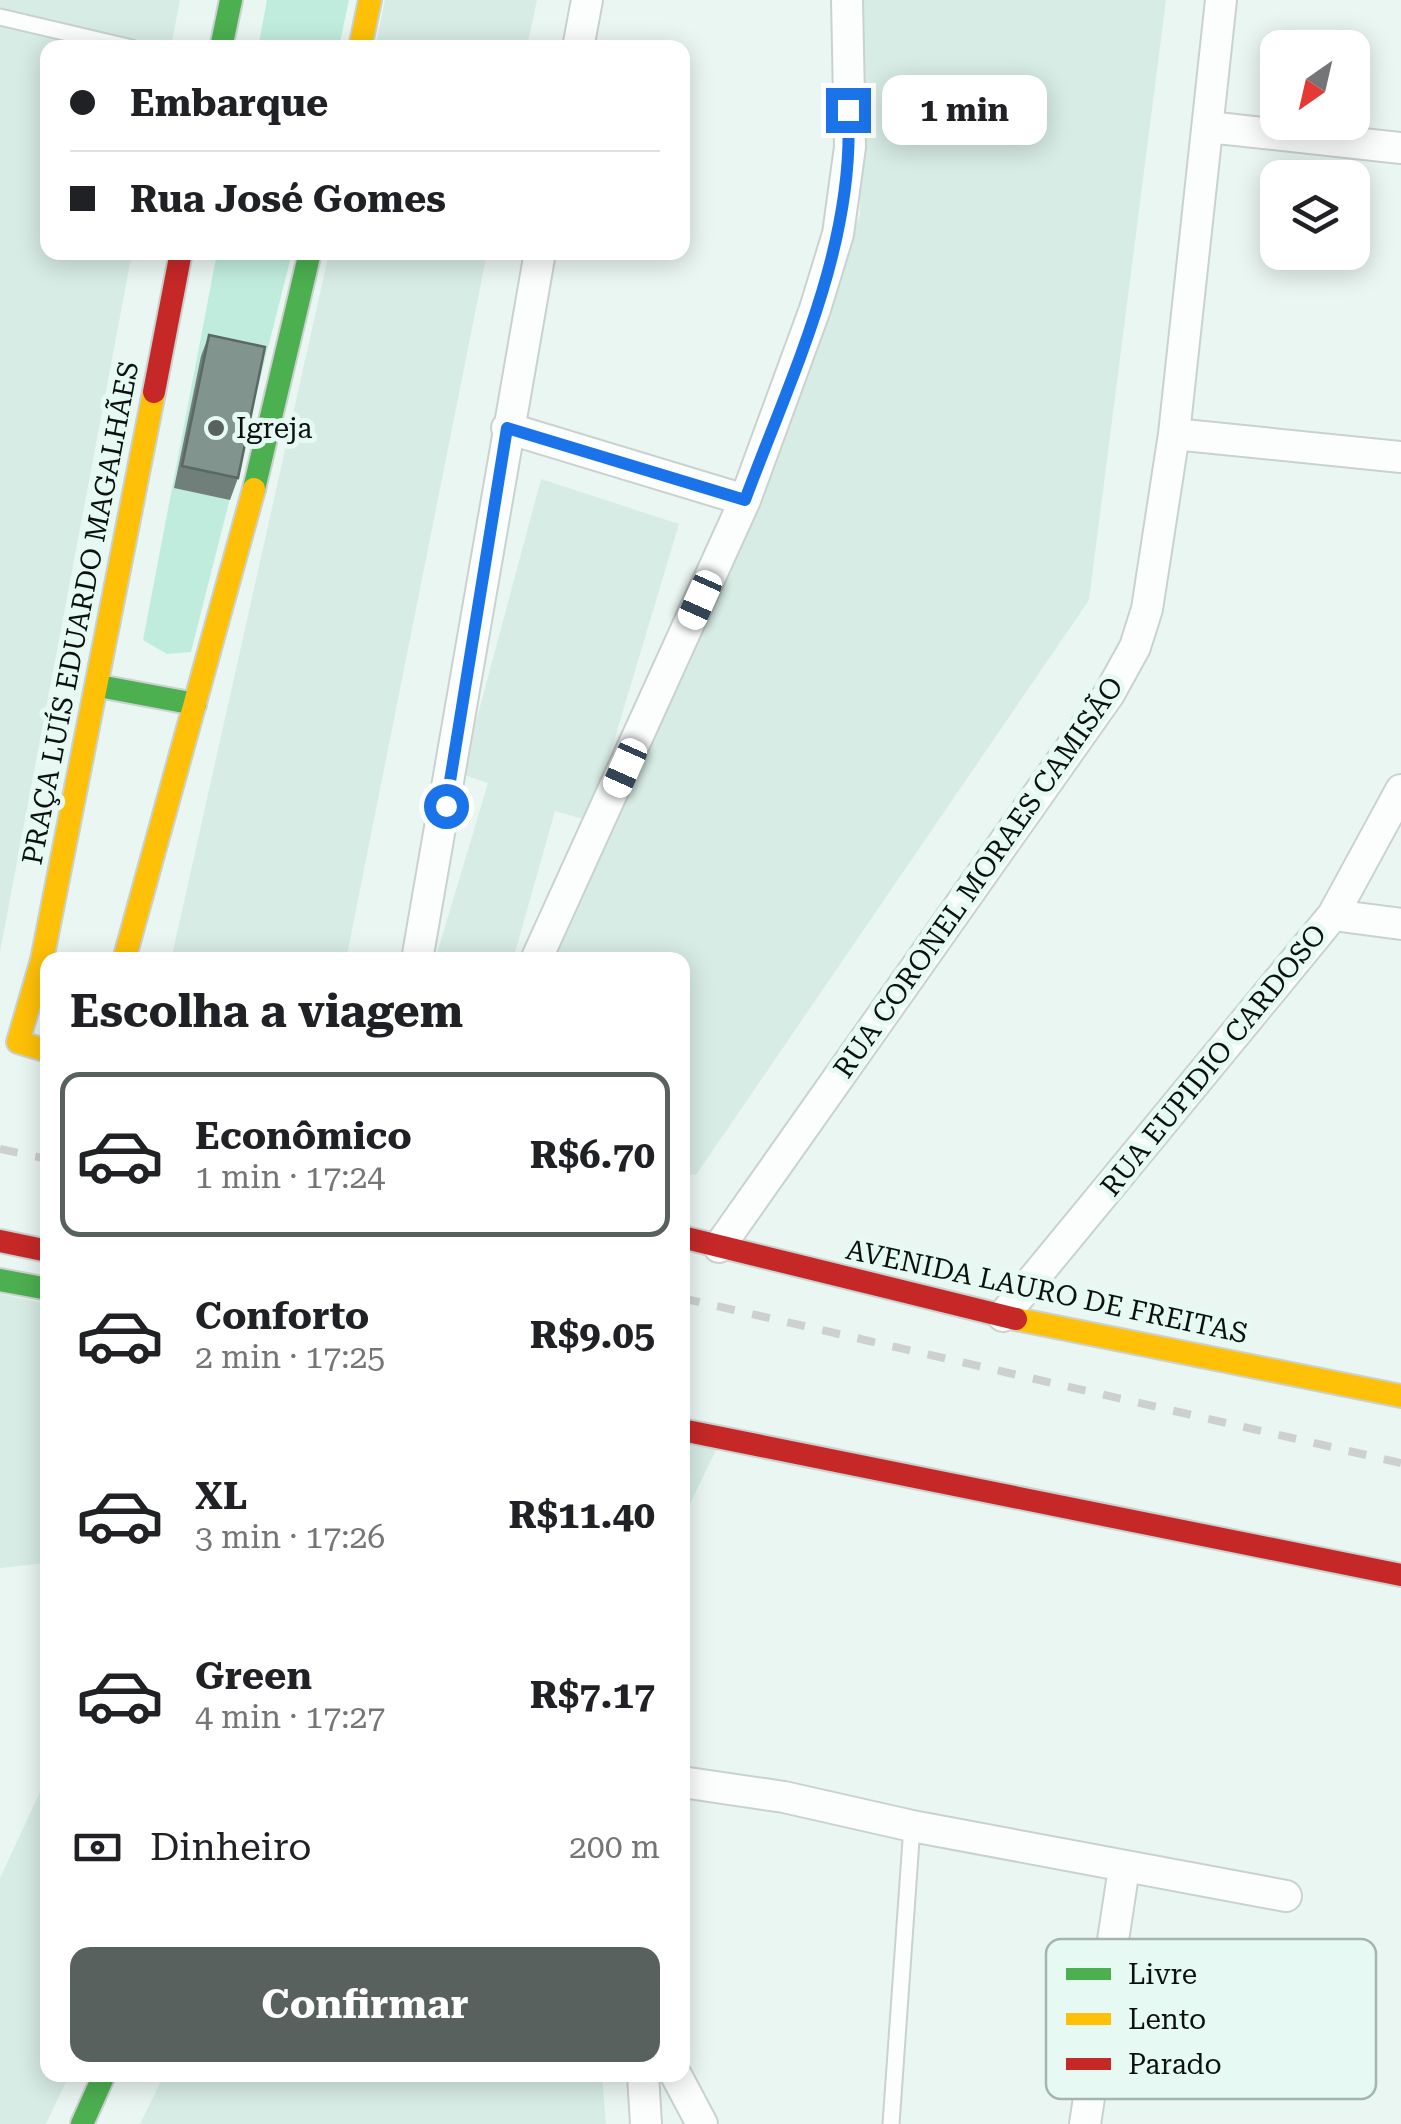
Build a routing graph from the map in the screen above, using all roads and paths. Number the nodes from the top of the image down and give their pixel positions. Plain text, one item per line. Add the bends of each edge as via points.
1 (231, 0) edge
2 (370, 0) edge
3 (587, 0) edge
4 (846, 0) edge
5 (1221, 0) edge
6 (0, 17) edge
7 (98, 40) edge
8 (223, 40) edge
9 (362, 40) edge
10 (580, 40) edge
11 (1208, 127) junction
12 (1401, 148) edge
13 (179, 260) edge
14 (308, 260) edge
15 (538, 260) edge
16 (507, 428) junction
17 (1174, 434) junction
18 (1401, 458) edge
19 (745, 500) junction
20 (98, 686) junction
21 (196, 704) junction
22 (1401, 790) edge
23 (1332, 915) junction
24 (1401, 924) edge
25 (47, 952) edge
26 (126, 952) edge
27 (418, 952) edge
28 (540, 952) edge
29 (40, 972) edge
30 (9, 1039) edge
31 (40, 1049) edge
32 (690, 1239) edge
33 (0, 1240) edge
34 (719, 1247) junction
35 (40, 1249) edge
36 (0, 1280) edge
37 (40, 1288) edge
38 (1004, 1316) junction
39 (1401, 1396) edge
40 (690, 1432) edge
41 (1401, 1575) edge
42 (690, 1783) edge
43 (912, 1826) junction
44 (1124, 1868) junction
45 (1286, 1896) dead end
46 (1113, 1939) edge
47 (101, 2082) edge
48 (643, 2082) edge
49 (680, 2082) edge
50 (1089, 2099) edge
51 (82, 2124) edge
52 (646, 2124) edge
53 (702, 2124) edge
54 (891, 2124) edge
55 (1085, 2124) edge

1 - 8 main road
2 - 9 main road
3 - 10 street
4 - 19 street via 850,147 838,234
5 - 11 street, RUA CORONEL MORAES CAMISÃO
6 - 7 lane
11 - 12 street
11 - 17 street, RUA CORONEL MORAES CAMISÃO
13 - 20 main road, PRAÇA LUÍS EDUARDO MAGALHÃES
14 - 21 main road
15 - 16 street
16 - 19 street
16 - 27 street
17 - 18 street
17 - 34 street, RUA CORONEL MORAES CAMISÃO via 1147,609 1109,694
19 - 28 street
20 - 21 main road
20 - 25 main road, PRAÇA LUÍS EDUARDO MAGALHÃES
21 - 26 main road
22 - 23 street, RUA EUPIDIO CARDOSO
23 - 24 street
23 - 38 street, RUA EUPIDIO CARDOSO
29 - 30 main road, PRAÇA LUÍS EDUARDO MAGALHÃES
30 - 31 main road
32 - 34 main road, AVENIDA LAURO DE FREITAS
33 - 35 main road
34 - 38 main road, AVENIDA LAURO DE FREITAS
36 - 37 main road
38 - 39 main road, AVENIDA LAURO DE FREITAS
40 - 41 main road
42 - 43 street
43 - 44 street
43 - 54 lane
44 - 45 street
44 - 46 street
47 - 51 main road
48 - 52 street
49 - 53 street
50 - 55 street

